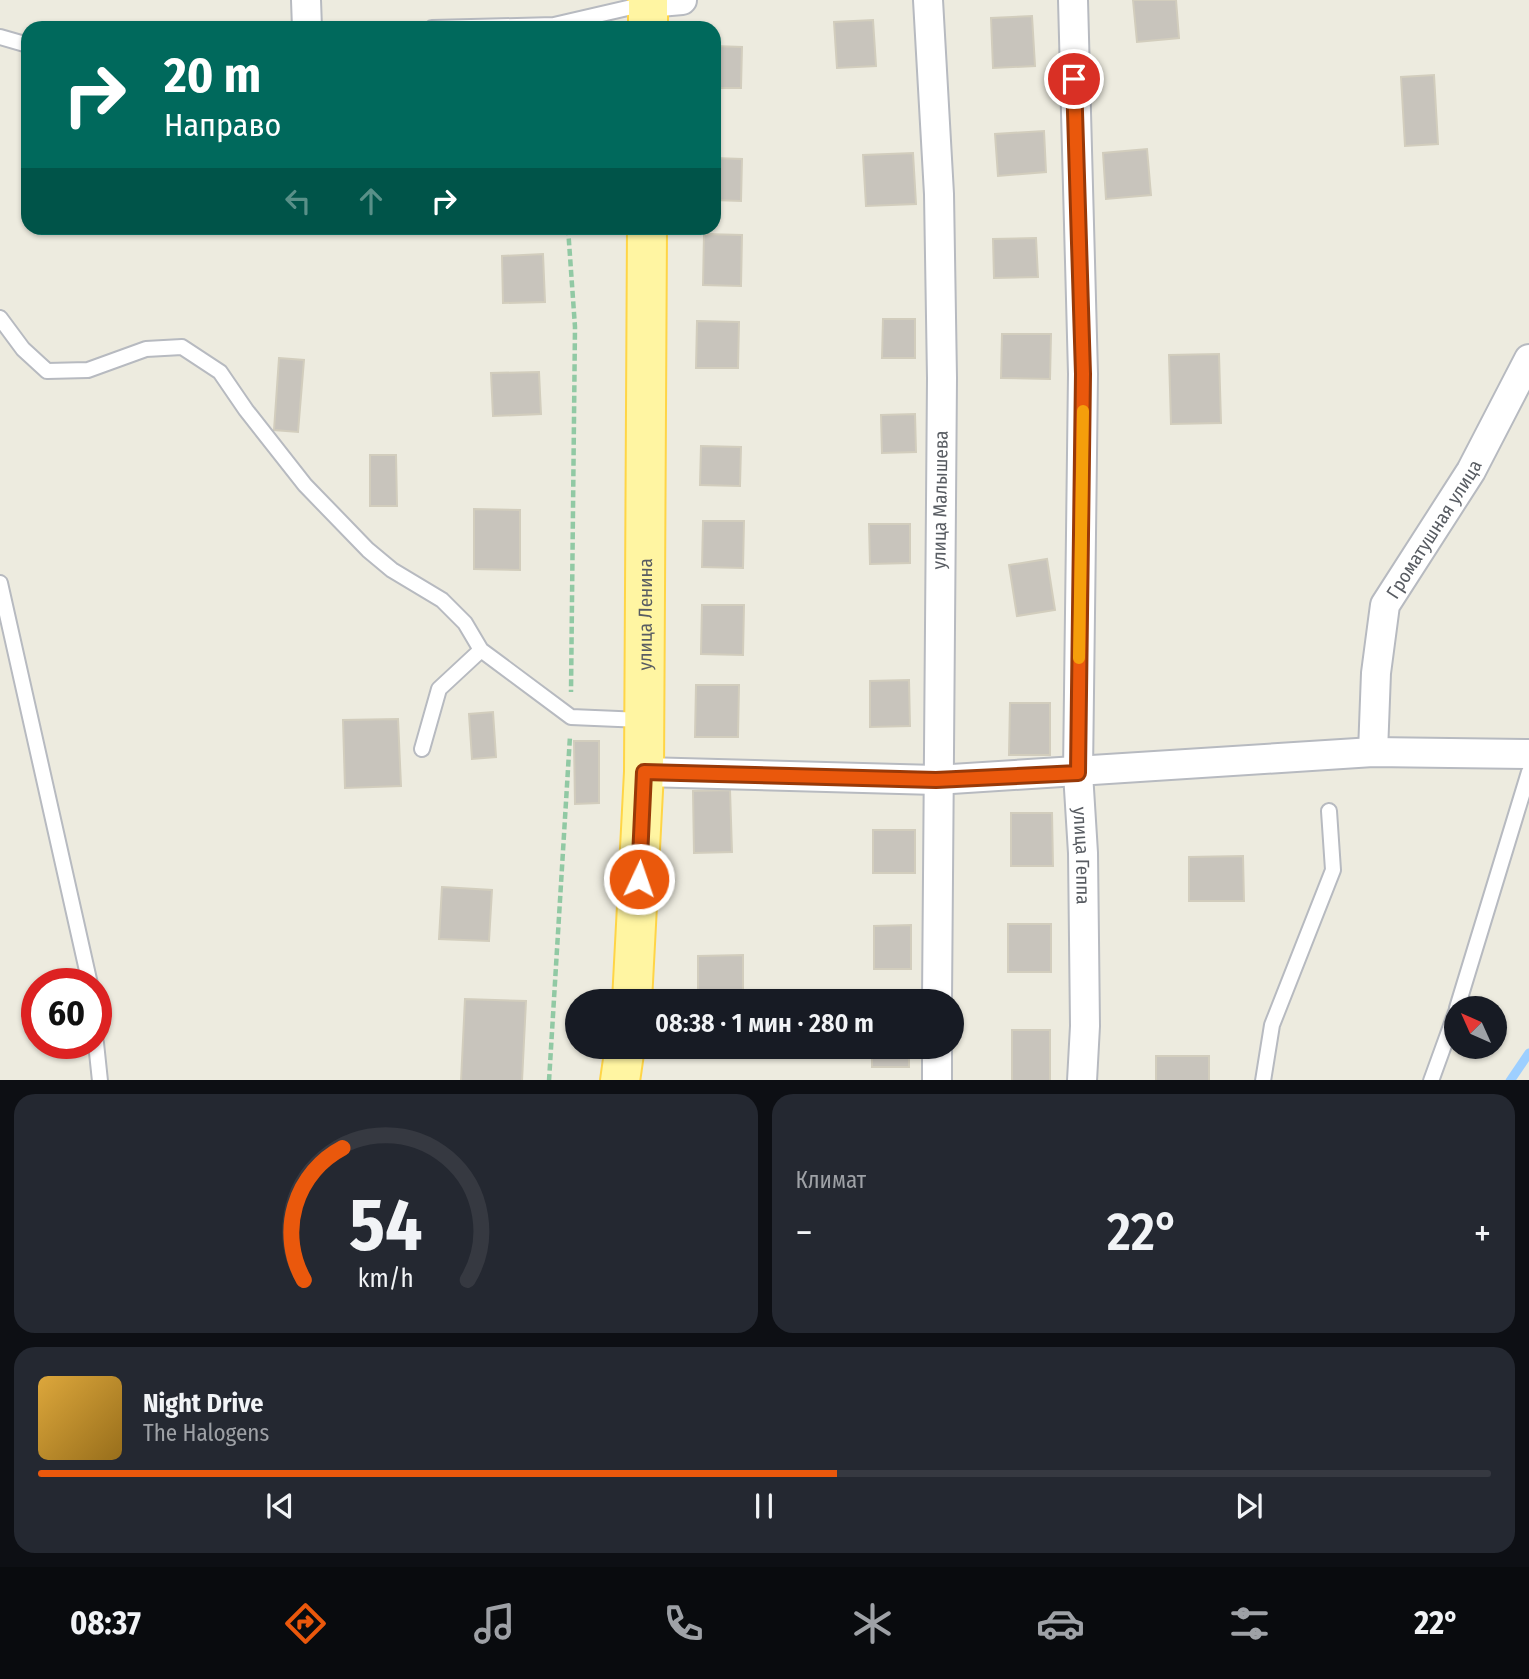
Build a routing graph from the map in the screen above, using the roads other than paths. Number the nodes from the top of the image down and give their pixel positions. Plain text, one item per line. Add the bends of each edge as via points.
1 (306, 0) edge
2 (928, 0) edge
3 (1073, 0) edge
4 (657, 8) edge
5 (307, 21) edge
6 (573, 21) edge
7 (0, 37) edge
8 (21, 42) edge
9 (647, 235) edge
10 (0, 318) edge
11 (1529, 359) edge
12 (0, 583) edge
13 (481, 650) junction
14 (644, 720) junction
15 (422, 749) dead end
16 (1373, 752) junction
17 (1529, 754) edge
18 (644, 772) junction
19 (1529, 772) edge
20 (1078, 773) junction
21 (936, 780) junction
22 (1329, 811) dead end
23 (86, 968) edge
24 (633, 989) edge
25 (937, 989) edge
26 (1461, 996) edge
27 (1444, 1046) edge
28 (98, 1059) edge
29 (623, 1059) edge
30 (937, 1059) edge
31 (100, 1080) edge
32 (620, 1080) edge
33 (937, 1080) edge
34 (1082, 1080) edge
35 (1263, 1080) edge
36 (1432, 1080) edge

1 - 5 street
2 - 21 street, улица Малышева via 939,194 942,378
3 - 20 street, улица Геппа via 1083,374
4 - 6 lane
7 - 8 lane
9 - 14 main road, улица Ленина
10 - 13 lane via 47,371 88,370 146,349 182,346 220,372 305,485 368,550 442,600 465,623
11 - 16 street, Громатушная улица via 1471,471 1385,605
12 - 23 lane
13 - 14 lane via 571,717
13 - 15 lane via 439,689
14 - 18 main road, улица Ленина
16 - 17 street
16 - 20 street
18 - 21 street
18 - 24 main road, улица Ленина
19 - 26 lane
20 - 21 street
20 - 34 street, улица Геппа via 1084,880
21 - 25 street, улица Малышева
22 - 35 lane via 1333,870 1272,1025
27 - 36 lane
28 - 31 lane
29 - 32 main road
30 - 33 street

